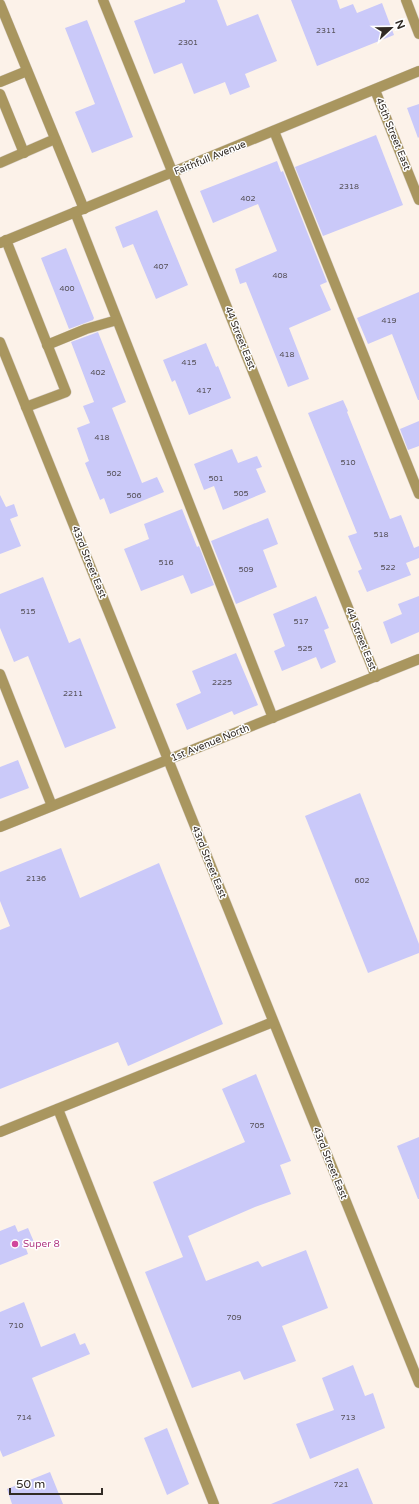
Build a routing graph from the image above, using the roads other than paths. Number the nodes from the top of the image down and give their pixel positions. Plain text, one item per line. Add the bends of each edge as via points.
1 (103, 0) edge
2 (406, 0) edge
3 (0, 4) edge
4 (419, 34) edge
5 (27, 71) junction
6 (419, 71) edge
7 (0, 82) edge
8 (375, 90) junction
9 (0, 94) edge
10 (274, 132) junction
11 (55, 139) junction
12 (24, 153) junction
13 (0, 163) edge
14 (173, 172) junction
15 (419, 200) edge
16 (80, 210) junction
17 (3, 241) edge
18 (117, 320) junction
19 (0, 342) edge
20 (47, 344) junction
21 (26, 407) junction
22 (419, 494) edge
23 (419, 659) edge
24 (0, 674) edge
25 (376, 677) junction
26 (274, 718) junction
27 (168, 760) junction
28 (52, 806) junction
29 (0, 827) edge
30 (273, 1022) junction
31 (58, 1109) junction
32 (0, 1132) edge
33 (419, 1383) edge
34 (214, 1504) edge

1 - 14 street, 44 Street East
2 - 4 street
3 - 5 street
5 - 7 street
5 - 11 street
6 - 8 street, Faithfull Avenue
8 - 10 street, Faithfull Avenue
8 - 15 street, 45th Street East
9 - 12 street
10 - 14 street, Faithfull Avenue
10 - 22 street
11 - 12 street
11 - 16 street
12 - 13 street
14 - 16 street, Faithfull Avenue
14 - 25 street, 44 Street East
16 - 17 street, Faithfull Avenue
16 - 18 street
17 - 20 street
18 - 20 street
18 - 26 street
19 - 21 street, 43rd Street East
20 - 21 street via 66,392
21 - 27 street, 43rd Street East
23 - 25 street, 1st Avenue North
24 - 28 street
25 - 26 street, 1st Avenue North
26 - 27 street, 1st Avenue North
27 - 28 street, 1st Avenue North
27 - 30 street, 43rd Street East
28 - 29 street, 1st Avenue North
30 - 31 street
30 - 33 street, 43rd Street East
31 - 32 street
31 - 34 street

